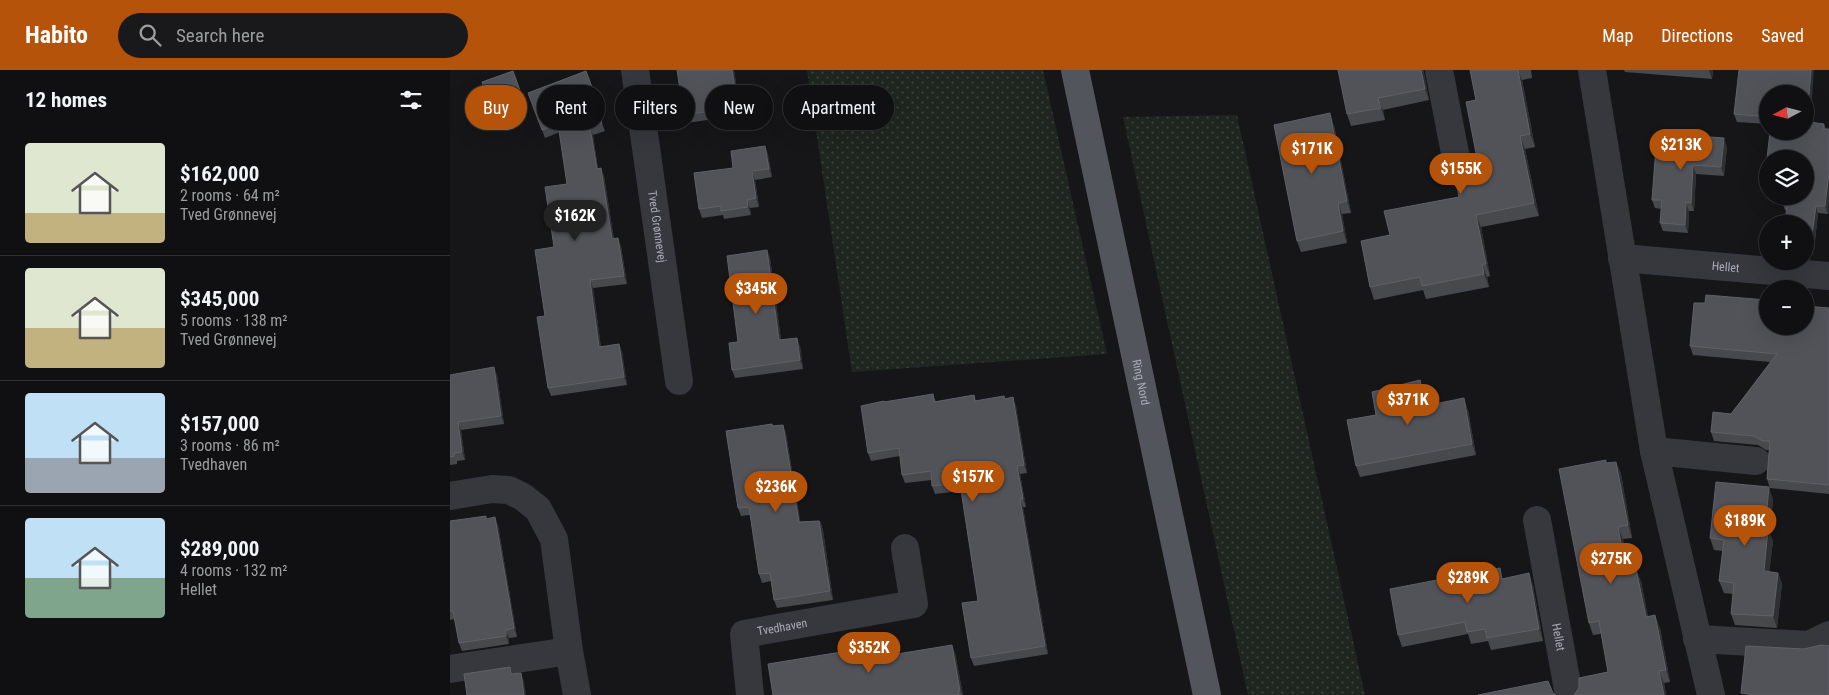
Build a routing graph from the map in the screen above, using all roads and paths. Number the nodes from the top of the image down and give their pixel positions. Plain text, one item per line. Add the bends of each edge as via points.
1 (635, 70) edge
2 (1075, 70) edge
3 (1439, 70) edge
4 (1592, 70) edge
5 (1458, 170) edge
6 (1622, 258) junction
7 (1829, 276) edge
8 (679, 381) dead end
9 (1654, 451) junction
10 (1756, 461) dead end
11 (450, 496) edge
12 (1537, 520) dead end
13 (905, 548) dead end
14 (1829, 635) edge
15 (1697, 639) junction
16 (569, 651) junction
17 (450, 668) edge
18 (577, 695) edge
19 (750, 695) edge
20 (1207, 695) edge
21 (1570, 695) edge
22 (1711, 695) edge

1 - 8 street, Tved Grønnevej
2 - 20 main road, Ring Nord
3 - 5 street
4 - 6 street
6 - 7 street, Hellet
6 - 9 street
9 - 10 street
9 - 15 street
11 - 16 street via 492,489 509,490 538,510 554,539
12 - 21 street, Hellet
13 - 19 street, Tvedhaven via 914,604 744,634
14 - 15 street via 1809,645
15 - 22 street
16 - 17 street
16 - 18 street

